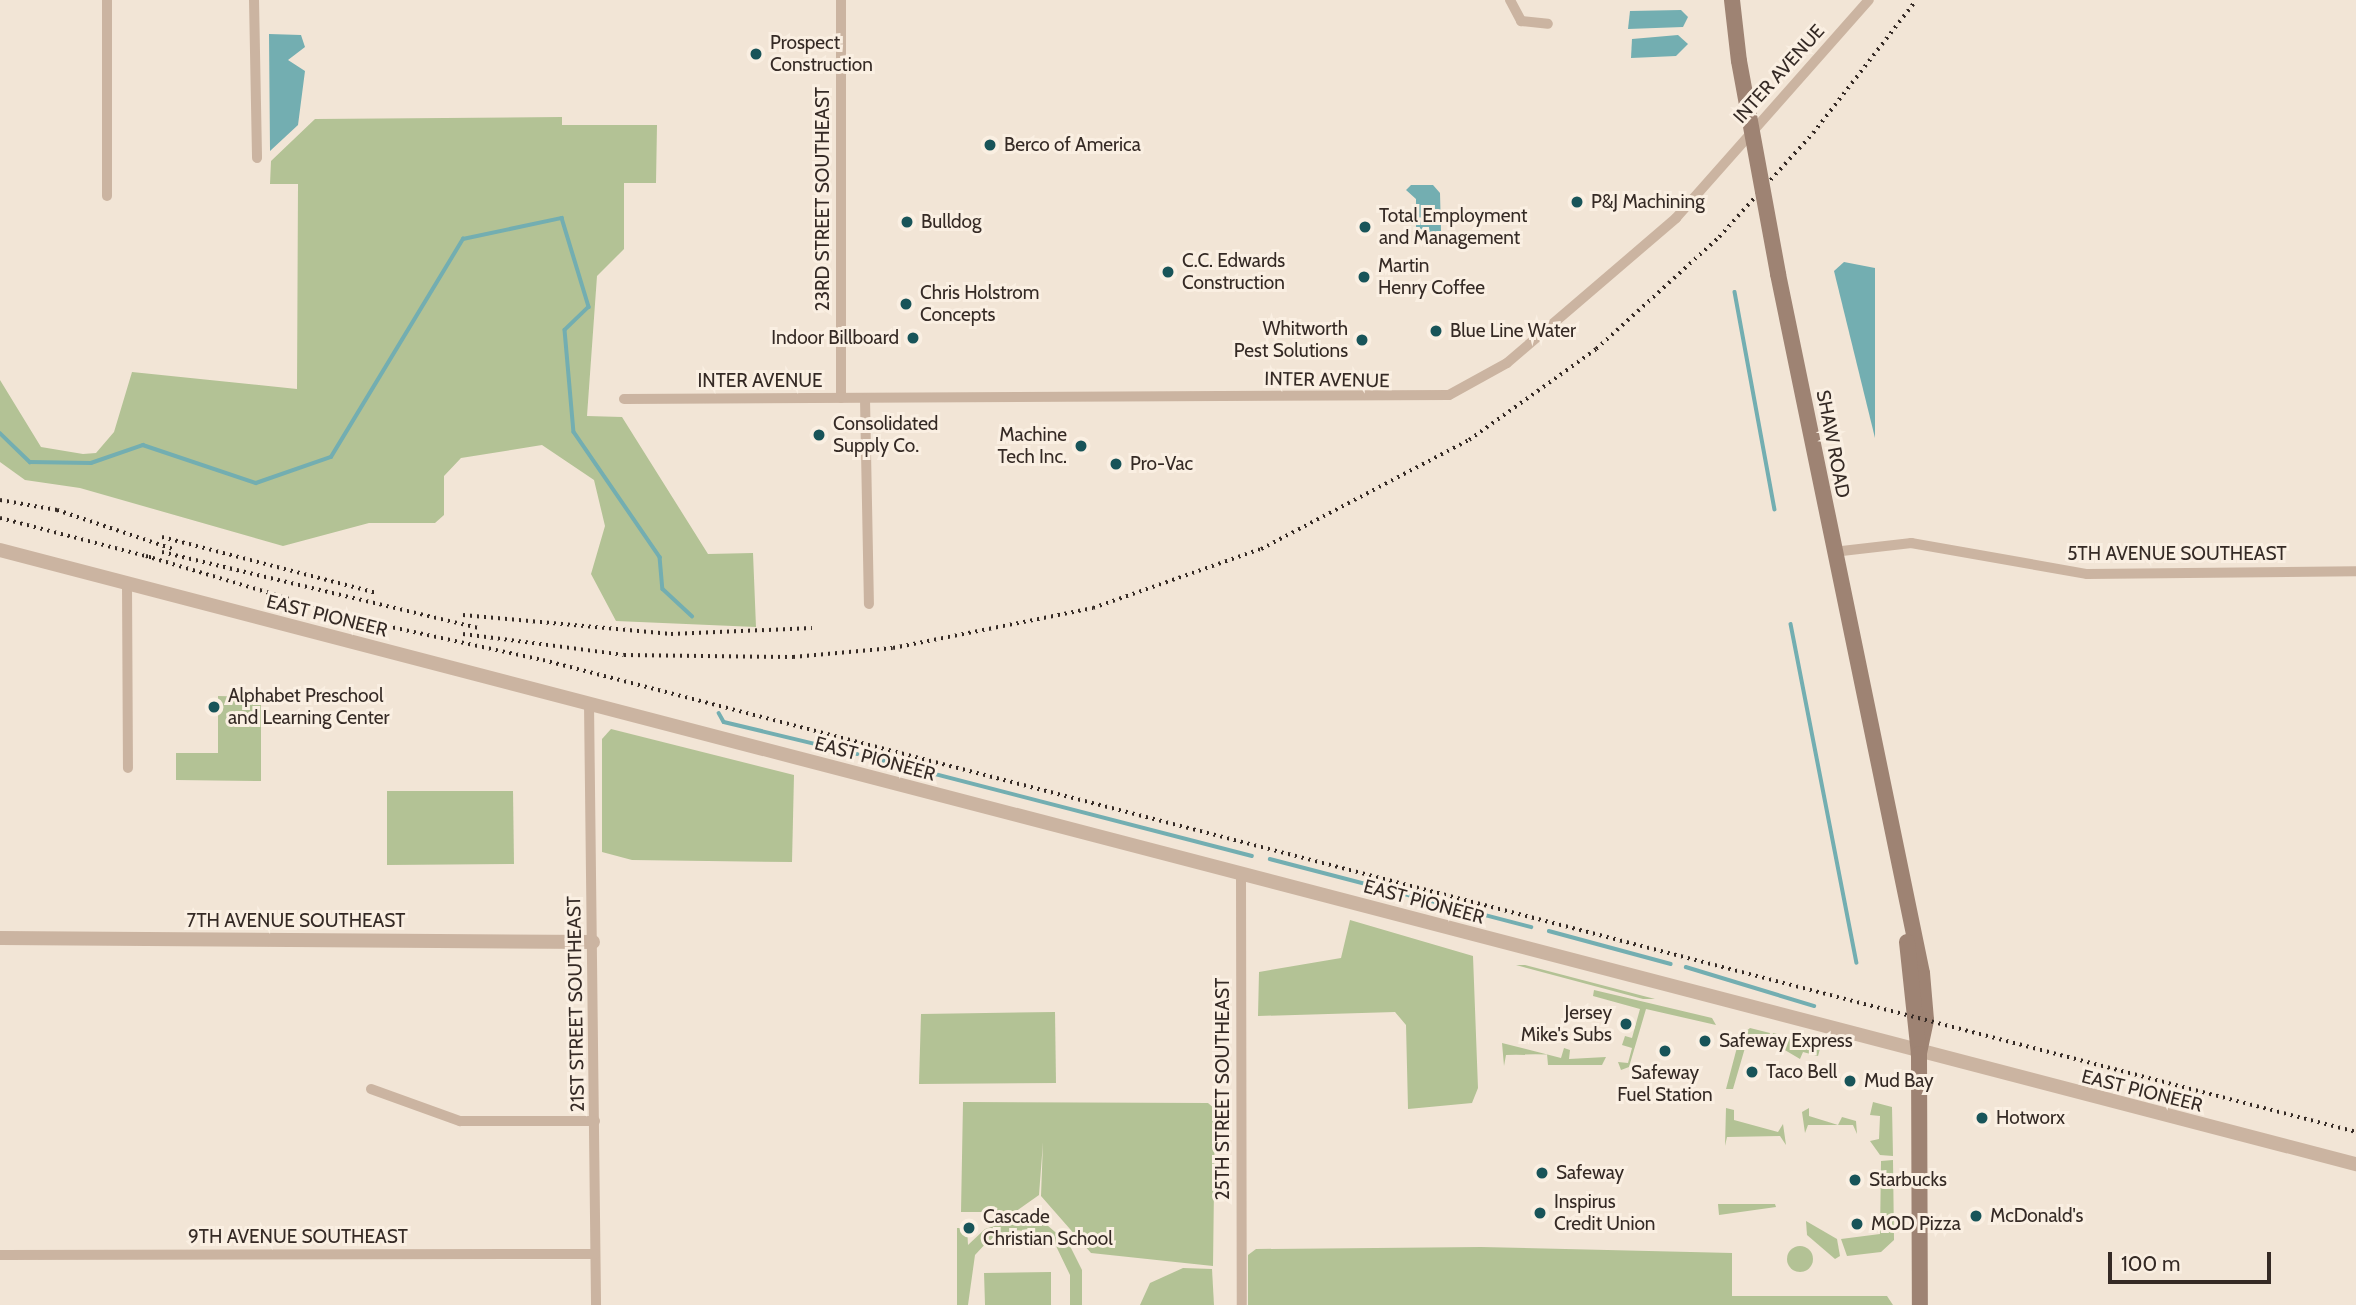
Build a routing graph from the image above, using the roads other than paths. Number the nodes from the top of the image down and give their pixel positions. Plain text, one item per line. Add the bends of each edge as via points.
1 (107, 0) edge
2 (254, 0) edge
3 (841, 0) edge
4 (1510, 0) edge
5 (1732, 0) edge
6 (1869, 0) edge
7 (1548, 24) dead end
8 (257, 158) dead end
9 (107, 196) dead end
10 (841, 398) junction
11 (624, 399) dead end
12 (865, 399) junction
13 (0, 550) edge
14 (1833, 552) junction
15 (2356, 571) edge
16 (127, 584) junction
17 (869, 604) dead end
18 (589, 703) junction
19 (128, 768) dead end
20 (1241, 874) junction
21 (0, 938) edge
22 (593, 942) junction
23 (1919, 1054) junction
24 (371, 1089) dead end
25 (594, 1121) junction
26 (2356, 1164) edge
27 (595, 1254) junction
28 (0, 1255) edge
29 (596, 1305) edge
30 (1242, 1305) edge
31 (1920, 1305) edge

1 - 9 street
2 - 8 street
3 - 10 street, 23RD STREET SOUTHEAST
4 - 7 street via 1517,17
5 - 14 main road, SHAW ROAD, bridge via 1739,61
6 - 12 street, INTER AVENUE via 1676,218 1559,321 1467,388 1439,396 1370,398
10 - 11 street, INTER AVENUE
10 - 12 street, INTER AVENUE
12 - 17 street
13 - 16 street, EAST PIONEER
14 - 15 street, 5TH AVENUE SOUTHEAST via 1911,543 2087,574
14 - 23 main road, SHAW ROAD via 1901,895 1924,986
16 - 18 street, EAST PIONEER
16 - 19 street
18 - 20 street, EAST PIONEER
18 - 22 street, 21ST STREET SOUTHEAST
20 - 23 street, EAST PIONEER
20 - 30 street, 25TH STREET SOUTHEAST
21 - 22 street, 7TH AVENUE SOUTHEAST
22 - 25 street, 21ST STREET SOUTHEAST
23 - 26 street, EAST PIONEER
23 - 31 main road, SHAW ROAD
24 - 25 street via 460,1121
25 - 27 street, 21ST STREET SOUTHEAST
27 - 28 street, 9TH AVENUE SOUTHEAST
27 - 29 street, 21ST STREET SOUTHEAST

